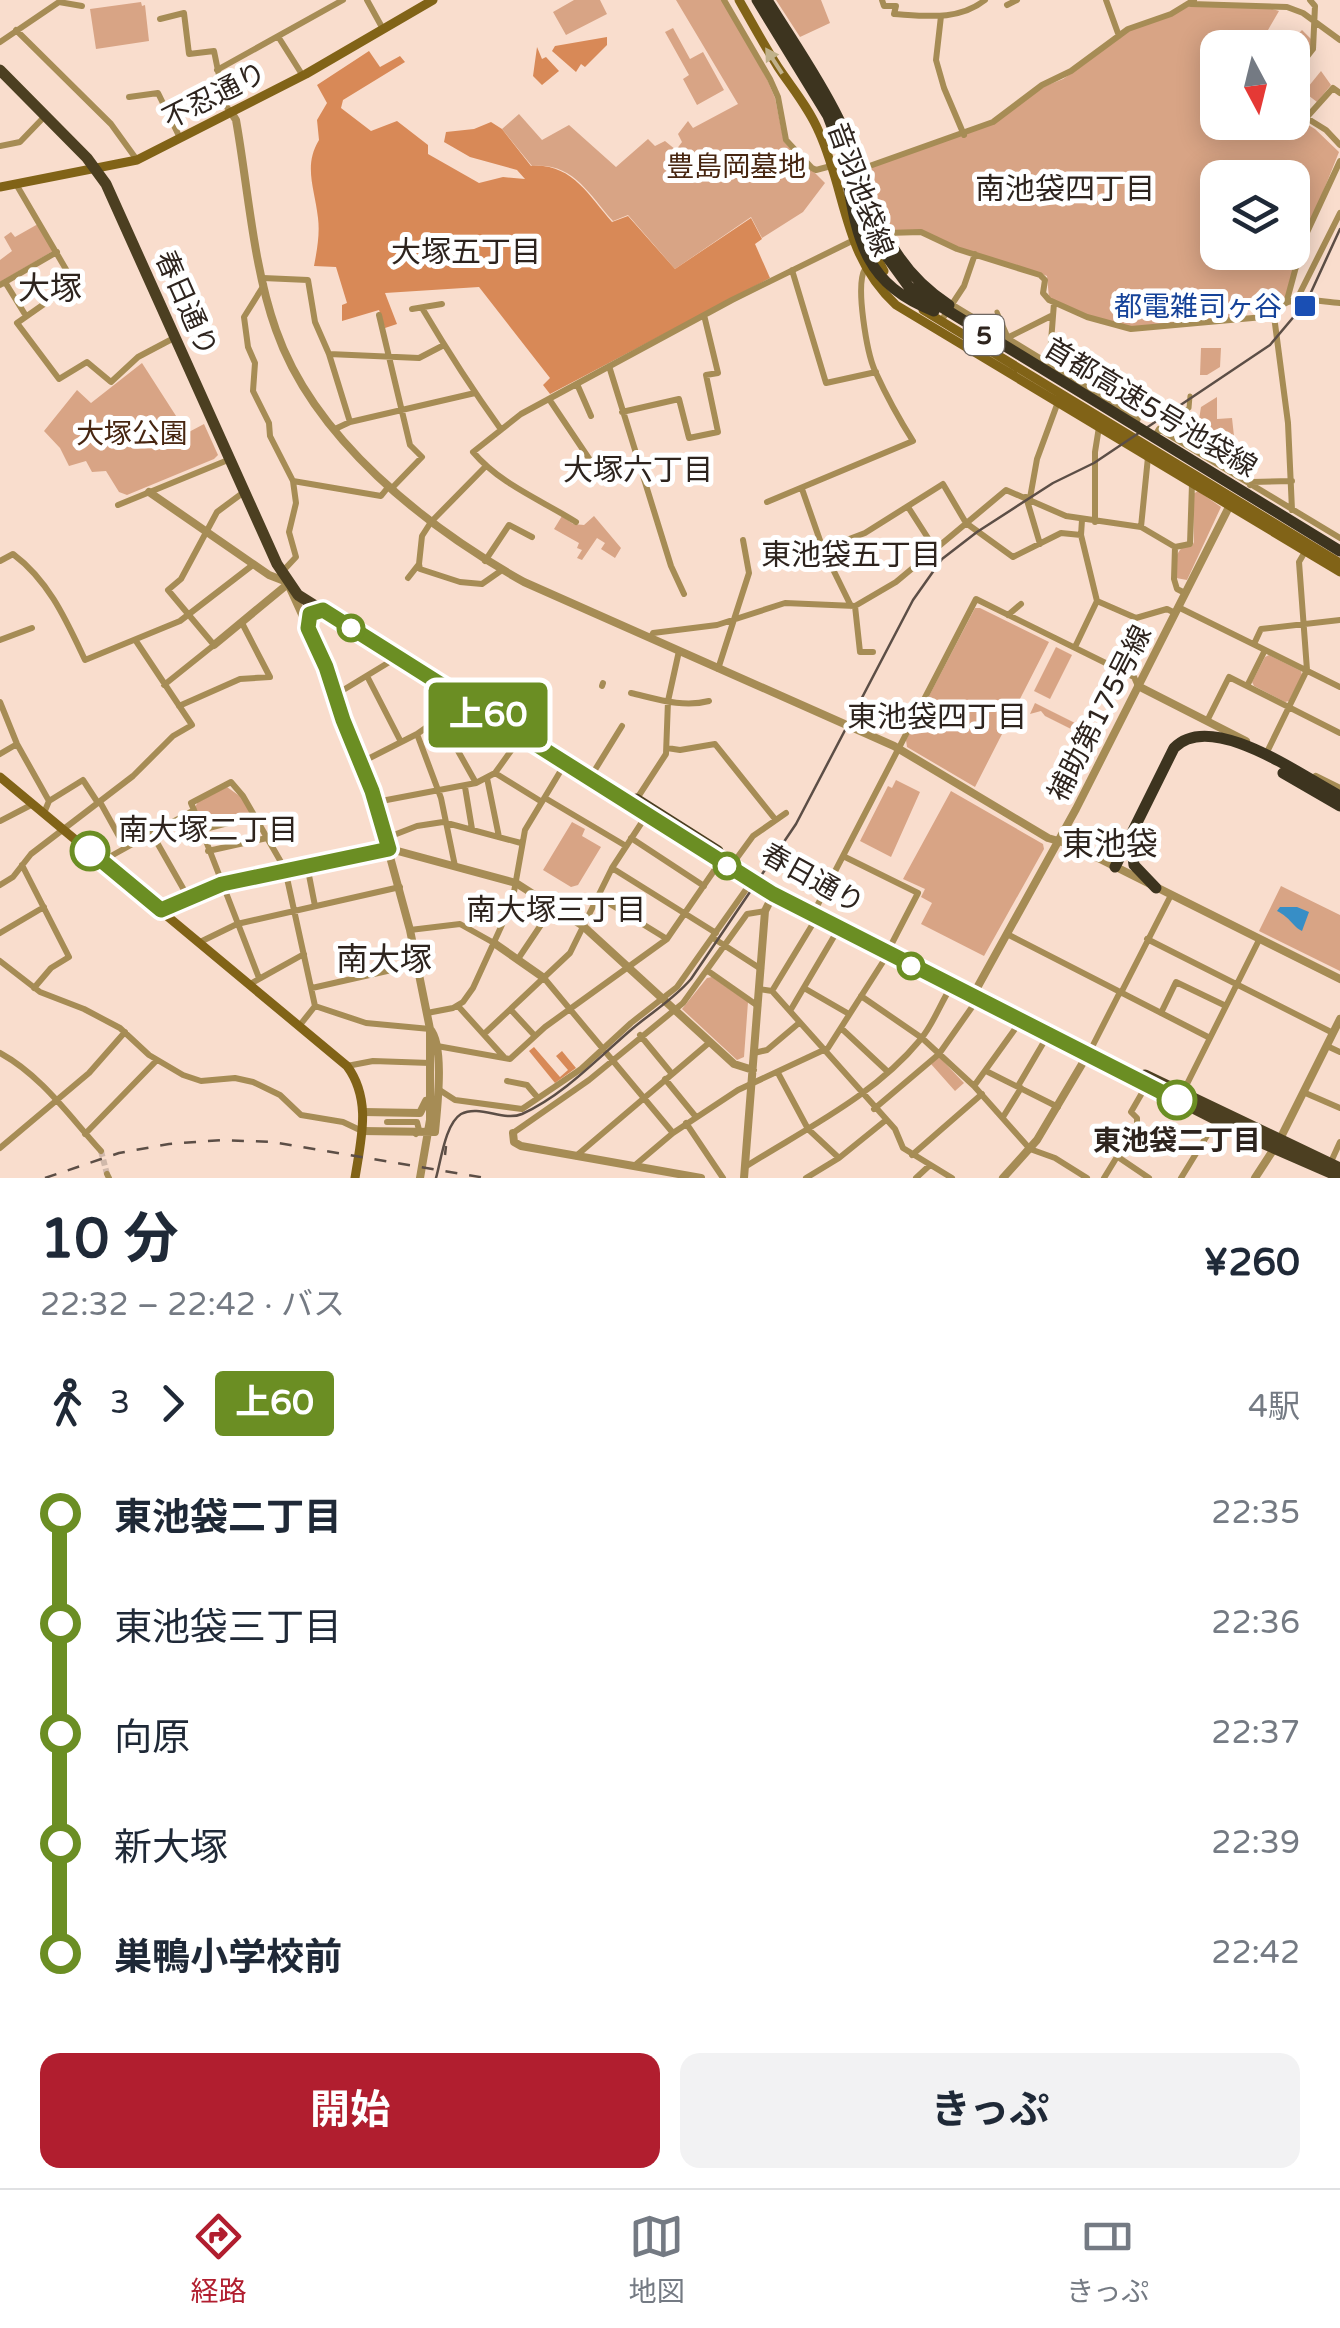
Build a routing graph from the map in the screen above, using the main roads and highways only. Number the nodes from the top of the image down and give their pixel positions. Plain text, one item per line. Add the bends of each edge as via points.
1 (432, 0) edge
2 (740, 0) edge
3 (760, 0) edge
4 (0, 70) edge
5 (96, 168) junction
6 (846, 174) junction
7 (0, 187) edge
8 (940, 321) junction
9 (1148, 452) junction
10 (1234, 503) junction
11 (1340, 540) edge
12 (1307, 548) junction
13 (1340, 551) edge
14 (1340, 563) edge
15 (1340, 572) edge
16 (285, 578) junction
17 (323, 610) junction
18 (308, 628) road end
19 (468, 698) junction
20 (1178, 748) junction
21 (0, 777) edge
22 (1340, 797) edge
23 (635, 802) junction
24 (1131, 841) junction
25 (727, 862) junction
26 (1156, 888) road end
27 (775, 892) junction
28 (816, 913) junction
29 (889, 950) junction
30 (975, 996) junction
31 (1089, 1052) junction
32 (1276, 1145) junction
33 (1336, 1171) edge
34 (355, 1178) edge

1 - 5 main road, 不忍通り via 137,160
6 -> 2 main road, 音羽池袋線 via 832,166 814,121
3 - 6 main road, 音羽池袋線
3 - 11 highway, 首都高速5号池袋線 / 5, bridge via 835,113 886,240 916,280
3 - 13 highway, 首都高速5号池袋線 / 5, bridge via 820,101 873,234 916,292
4 - 5 highway, 春日通り
5 - 7 main road, 不忍通り
5 - 16 highway, 春日通り
6 - 8 main road, 音羽池袋線 via 897,267
6 - 8 main road, 音羽池袋線 via 866,237 892,282
6 - 9 main road, 音羽池袋線 via 852,240 864,269 896,305
8 - 9 main road, 音羽池袋線
9 - 10 main road, 音羽池袋線
9 - 10 main road, 音羽池袋線 via 1192,484
10 - 12 main road, 音羽池袋線
10 - 12 main road, 音羽池袋線
12 - 14 main road, 音羽池袋線
12 - 15 main road, 音羽池袋線
16 - 17 highway, 春日通り
16 - 19 highway, 春日通り
17 - 18 highway via 310,614
17 - 19 highway, 春日通り
19 - 23 highway, 春日通り
19 - 23 highway, 春日通り
20 - 22 highway via 1200,738 1218,742
20 - 22 highway via 1194,736 1245,745
20 - 24 highway
20 - 24 highway via 1115,867
21 - 34 main road via 255,981 347,1066 364,1112
23 - 25 highway, 春日通り
23 - 25 highway, 春日通り
24 - 26 highway via 1134,865
25 - 27 highway, 春日通り
25 - 27 highway, 春日通り
27 - 28 highway, 春日通り
28 - 29 highway, 春日通り
28 - 29 highway, 春日通り
29 - 30 highway, 春日通り
29 - 30 highway, 春日通り
30 - 31 highway, 春日通り
30 - 31 highway, 春日通り
31 - 32 highway, 春日通り
31 - 32 highway, 春日通り
32 - 33 highway, 春日通り

